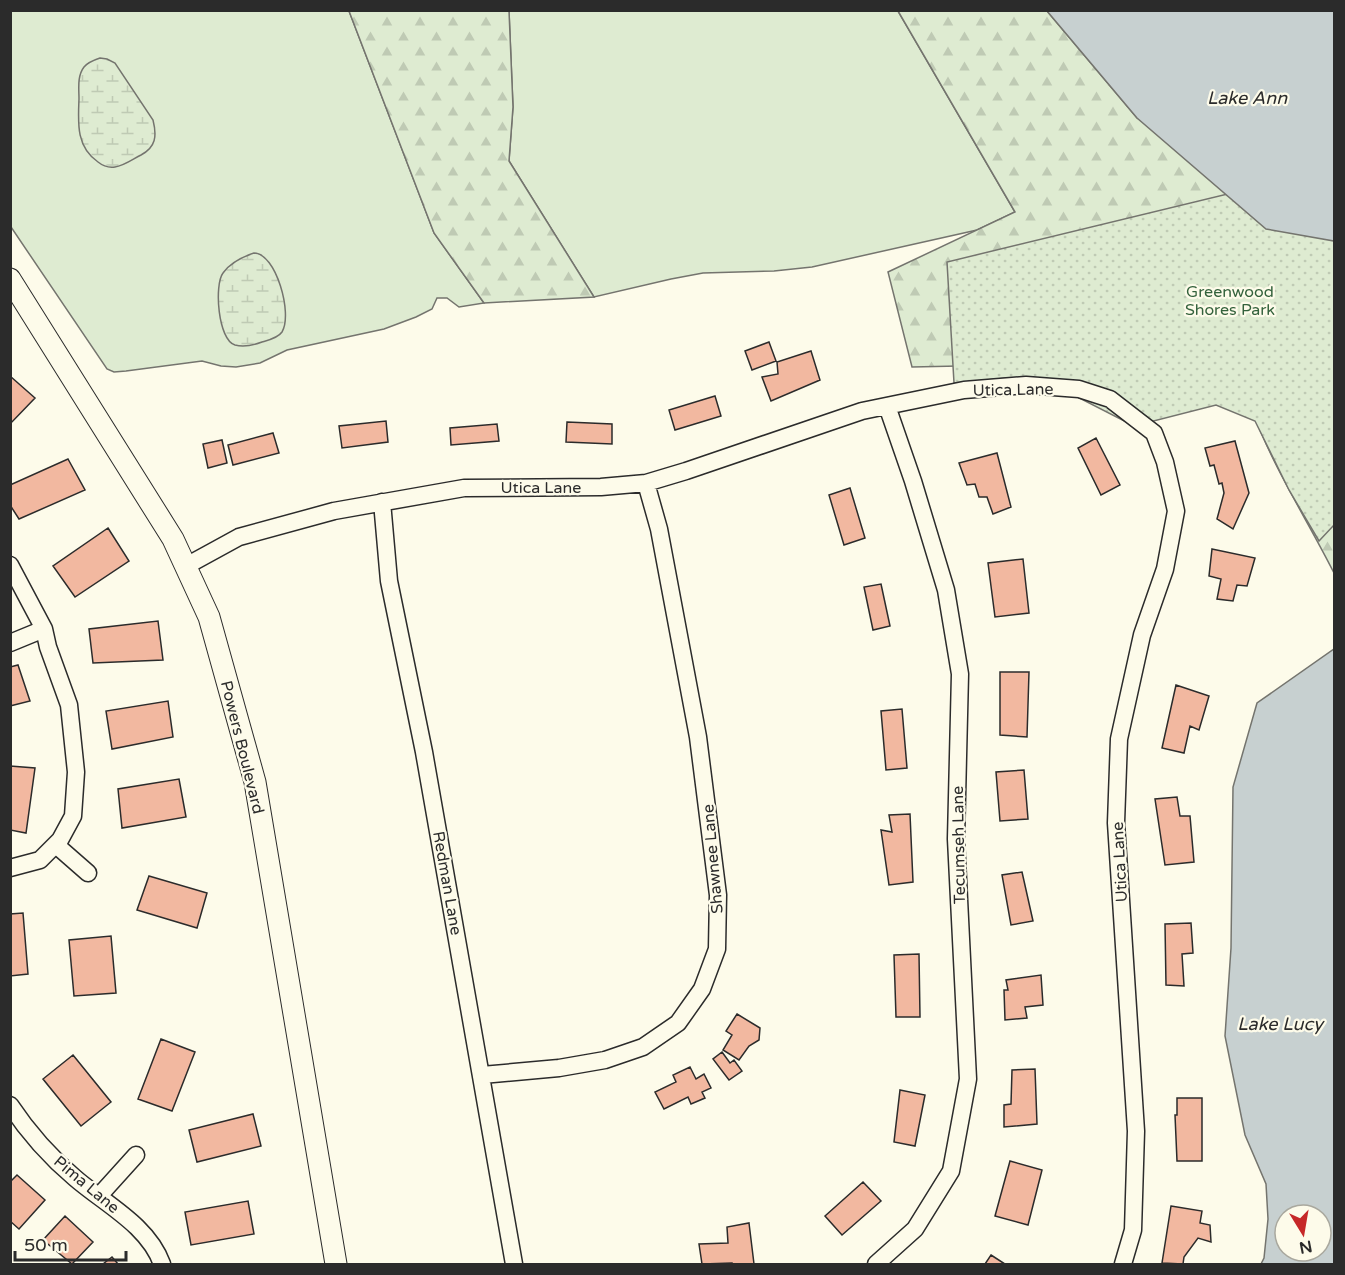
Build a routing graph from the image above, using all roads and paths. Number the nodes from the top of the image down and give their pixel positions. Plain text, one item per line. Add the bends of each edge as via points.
1 (10, 279) edge
2 (887, 406) junction
3 (646, 483) junction
4 (382, 502) junction
5 (10, 565) edge
6 (186, 566) junction
7 (44, 629) junction
8 (10, 643) edge
9 (56, 845) junction
10 (10, 868) edge
11 (88, 873) dead end
12 (482, 1075) junction
13 (10, 1105) edge
14 (136, 1155) dead end
15 (99, 1196) junction
16 (162, 1264) edge
17 (336, 1264) edge
18 (514, 1264) edge
19 (876, 1264) edge
20 (1123, 1264) edge

1 - 6 main road, Powers Boulevard via 173,539
2 - 3 street, Utica Lane
2 - 19 street, Tecumseh Lane via 946,590 960,675 956,839 968,1079 951,1171 915,1229
2 - 20 street, Utica Lane via 964,390 1026,385 1079,389 1110,399 1154,433 1166,462 1176,512 1165,569 1142,635 1119,739 1116,823 1136,1131 1133,1230
3 - 4 street, Utica Lane via 464,488
3 - 12 street, Shawnee Lane via 659,529 698,737 718,894 717,949 702,989 678,1023 644,1047 605,1060 559,1068
4 - 6 street, Utica Lane via 239,537
4 - 12 street, Redman Lane via 389,581
5 - 7 street
6 - 17 main road, Powers Boulevard via 209,617 255,782
7 - 8 street
7 - 9 street via 69,705 76,772 73,816
9 - 10 street via 40,860
9 - 11 street
12 - 18 street, Redman Lane
13 - 15 street, Pima Lane via 25,1127 74,1177
14 - 15 street
15 - 16 street, Pima Lane via 132,1221

